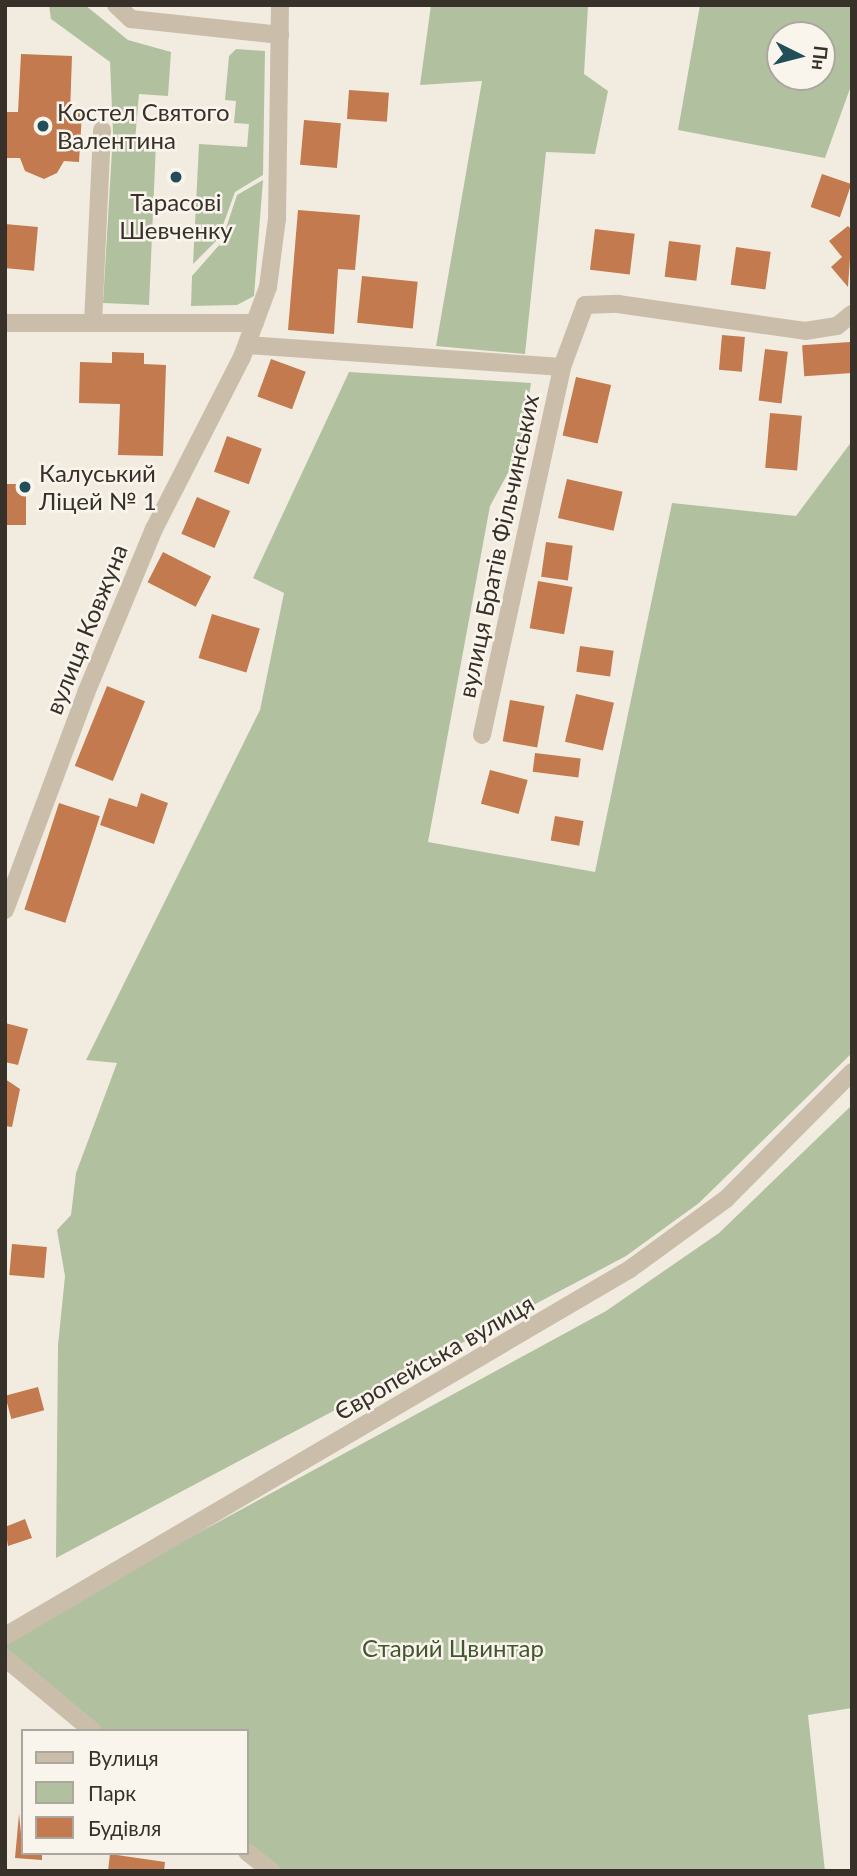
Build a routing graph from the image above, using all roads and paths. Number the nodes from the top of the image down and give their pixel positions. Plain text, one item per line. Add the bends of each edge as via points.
1 (116, 5) edge
2 (280, 5) edge
3 (280, 35) junction
4 (102, 131) dead end
5 (852, 314) edge
6 (93, 323) junction
7 (255, 323) junction
8 (5, 324) edge
9 (247, 345) junction
10 (562, 367) junction
11 (482, 735) dead end
12 (5, 910) edge
13 (852, 1072) edge
14 (5, 1636) edge
15 (5, 1658) edge
16 (91, 1729) edge
17 (248, 1853) edge
18 (271, 1871) edge

1 - 3 street via 131,19
2 - 3 street, вулиця Ковжуна
3 - 7 street, вулиця Ковжуна via 277,219 268,287
4 - 6 street
5 - 10 street, вулиця Братів Фільчинських via 837,326 805,331 618,304 585,305
6 - 7 street
6 - 8 street
7 - 9 street, вулиця Ковжуна
9 - 10 street, вулиця Братів Фільчинських
9 - 12 street, вулиця Ковжуна via 154,529 86,692
10 - 11 street, вулиця Братів Фільчинських
13 - 14 street, Європейська вулиця via 726,1199 639,1263 538,1327 51,1604
15 - 16 street
17 - 18 street

